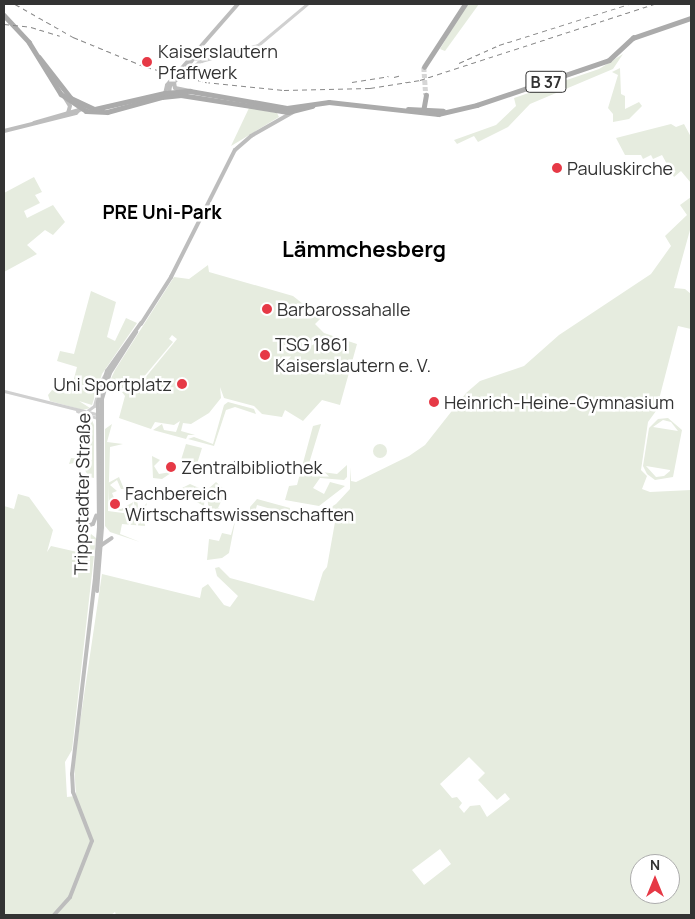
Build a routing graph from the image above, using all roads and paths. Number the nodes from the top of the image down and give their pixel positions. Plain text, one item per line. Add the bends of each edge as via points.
1 (238, 4) edge
2 (307, 4) edge
3 (465, 4) edge
4 (4, 14) edge
5 (691, 18) edge
6 (39, 57) junction
7 (193, 57) junction
8 (201, 61) junction
9 (424, 67) tunnel mouth
10 (180, 76) junction
11 (174, 82) junction
12 (190, 91) junction
13 (167, 94) junction
14 (426, 95) tunnel mouth
15 (65, 98) junction
16 (323, 103) junction
17 (310, 104) junction
18 (82, 107) junction
19 (266, 108) junction
20 (287, 108) junction
21 (89, 110) junction
22 (423, 111) junction
23 (293, 112) junction
24 (68, 114) junction
25 (281, 120) junction
26 (4, 130) edge
27 (141, 323) junction
28 (107, 371) junction
29 (4, 392) edge
30 (74, 410) junction
31 (84, 411) junction
32 (98, 417) junction
33 (98, 507) junction
34 (84, 527) dead end
35 (112, 538) dead end
36 (100, 546) junction
37 (92, 615) junction
38 (54, 915) edge

1 - 7 main road
2 - 8 street via 258,45
3 - 9 main road
4 - 6 main road, B 37
5 - 22 main road, B 37 via 633,38 609,60 451,111
6 - 15 main road, B 37
6 - 18 main road, B 37 via 67,94
7 - 8 street
7 - 10 main road
7 - 13 main road
8 - 10 street
10 - 11 main road
11 - 12 main road via 175,88
11 - 13 main road
12 - 13 main road, B 37
12 - 20 main road, B 37
13 - 19 main road, B 37
13 - 21 main road, B 37
14 - 22 main road
15 - 18 main road, B 37
15 - 24 main road via 70,106
16 - 17 main road, Trippstadter Straße / B 37
16 - 22 main road, Trippstadter Straße / B 37
16 - 23 main road, Trippstadter Straße / B 37
17 - 20 main road, B 37
17 - 23 main road, B 37
18 - 21 main road, B 37
18 - 24 main road
19 - 23 main road, B 37
19 - 25 main road via 280,114
20 - 23 main road
21 - 24 main road
23 - 25 main road, Trippstadter Straße
24 - 26 main road
25 - 27 main road, Trippstadter Straße via 251,136 235,150 171,277
27 - 28 main road, Trippstadter Straße
27 - 32 main road, Trippstadter Straße via 110,373
28 - 31 street via 100,382 94,406
28 - 32 main road, Trippstadter Straße
29 - 30 street
30 - 31 street
30 - 32 street
31 - 32 street
32 - 33 main road, Trippstadter Straße
32 - 36 main road, Trippstadter Straße
33 - 34 main road via 95,522
33 - 37 main road, Trippstadter Straße
35 - 36 main road
36 - 37 main road, Trippstadter Straße
37 - 38 main road via 72,774 73,792 92,841 70,897

